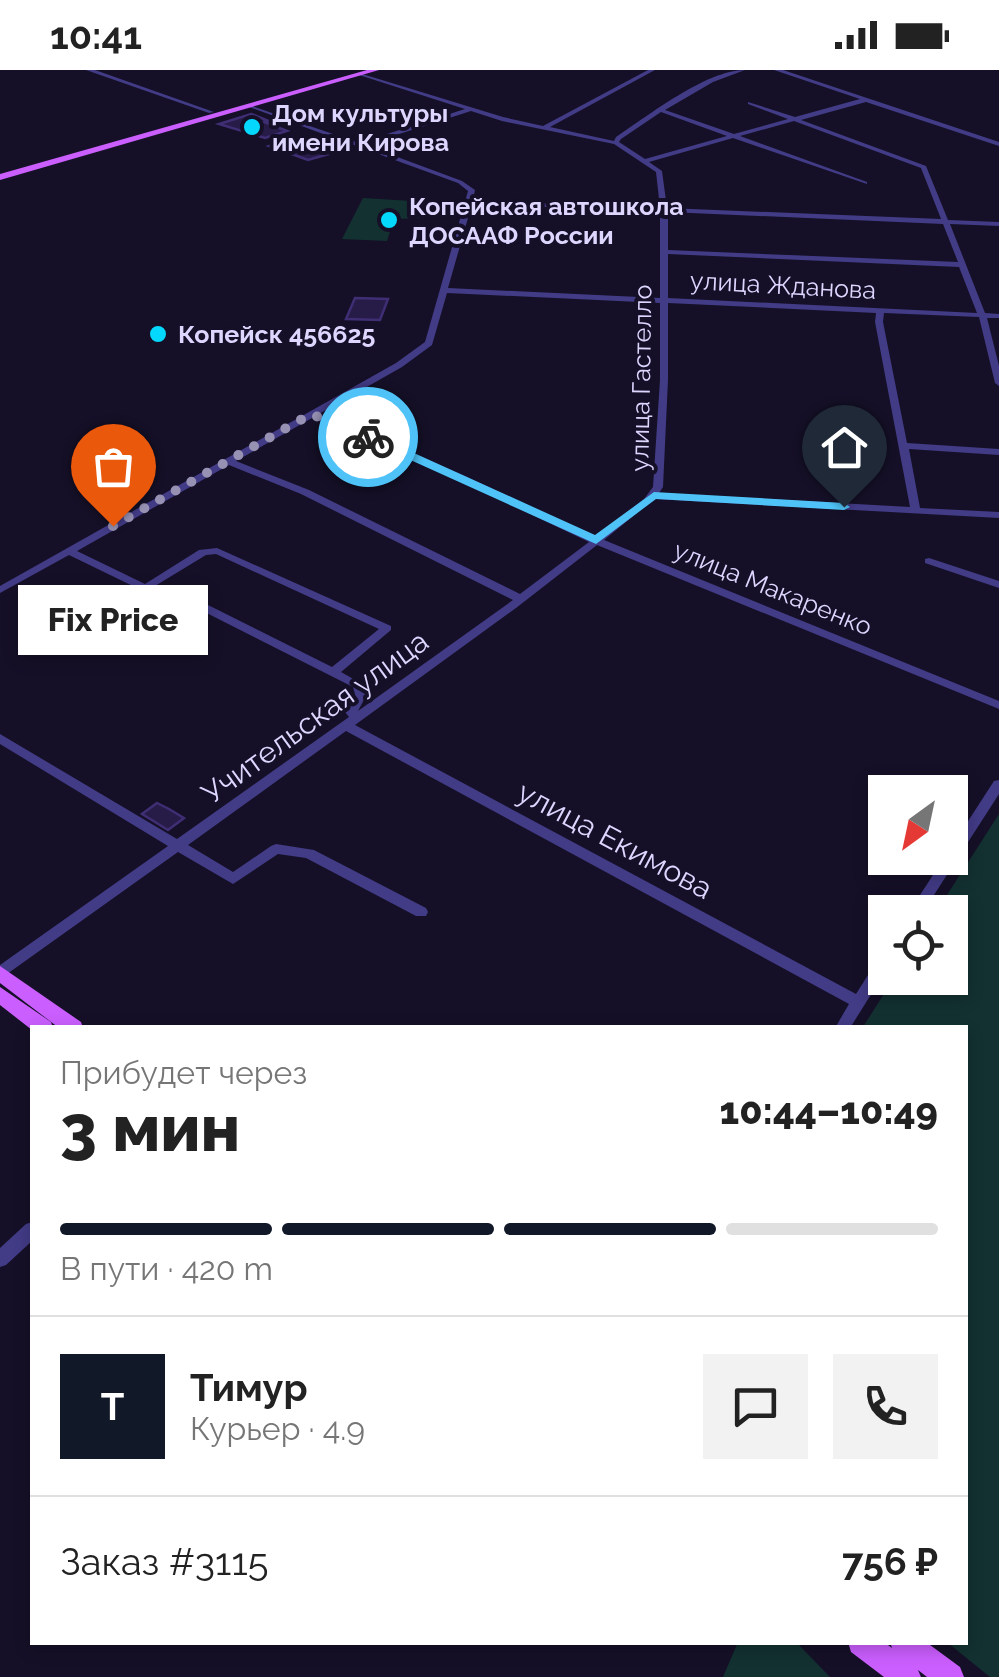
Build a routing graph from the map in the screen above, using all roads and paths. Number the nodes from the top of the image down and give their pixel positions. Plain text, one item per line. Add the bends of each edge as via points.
1 (88, 70) edge
2 (375, 70) edge
3 (652, 70) edge
4 (742, 70) edge
5 (777, 70) edge
6 (354, 71) edge
7 (868, 100) junction
8 (750, 103) dead end
9 (246, 104) junction
10 (474, 108) junction
11 (662, 111) junction
12 (215, 114) junction
13 (796, 119) junction
14 (544, 128) junction
15 (736, 135) junction
16 (616, 143) junction
17 (999, 144) edge
18 (359, 146) junction
19 (647, 160) junction
20 (0, 176) edge
21 (865, 184) dead end
22 (471, 202) junction
23 (664, 210) junction
24 (948, 222) junction
25 (999, 224) edge
26 (663, 252) junction
27 (964, 266) junction
28 (444, 290) junction
29 (662, 300) junction
30 (880, 310) junction
31 (982, 314) junction
32 (999, 316) edge
33 (999, 384) edge
34 (311, 414) junction
35 (902, 446) junction
36 (999, 452) edge
37 (228, 461) junction
38 (654, 496) junction
39 (916, 511) junction
40 (999, 515) edge
41 (596, 540) junction
42 (69, 551) junction
43 (929, 560) dead end
44 (999, 585) edge
45 (145, 588) junction
46 (0, 590) edge
47 (521, 598) junction
48 (333, 672) junction
49 (999, 704) edge
50 (352, 722) junction
51 (0, 738) edge
52 (999, 784) edge
53 (176, 846) junction
54 (927, 895) edge
55 (422, 912) dead end
56 (0, 973) edge
57 (868, 986) edge
58 (0, 995) edge
59 (858, 1002) junction
60 (40, 1025) edge
61 (70, 1025) edge
62 (844, 1025) edge
63 (30, 1232) edge
64 (0, 1259) edge
65 (865, 1645) edge
66 (907, 1645) edge
67 (907, 1677) edge
68 (950, 1677) edge

1 - 12 street
2 - 6 main road
3 - 14 street
4 - 11 street
5 - 7 street
6 - 9 main road
6 - 10 street
7 - 13 street
7 - 17 street
8 - 13 street
9 - 12 main road
9 - 18 street
10 - 14 street
10 - 18 street
11 - 15 street
11 - 16 street
12 - 20 main road
13 - 15 street
13 - 24 street via 924,167
14 - 16 street
15 - 19 street
15 - 21 street
16 - 19 street
18 - 22 street via 460,182 472,190
19 - 23 street, улица Гастелло via 663,181
22 - 23 street
22 - 28 street
23 - 24 street
23 - 26 street, улица Гастелло
24 - 25 street
24 - 27 street
26 - 27 street
26 - 29 street, улица Гастелло
27 - 31 street
28 - 29 street, улица Жданова
28 - 34 street via 429,343 418,354
29 - 30 street, улица Жданова
29 - 38 street, улица Гастелло via 660,478
30 - 31 street, улица Жданова
30 - 35 street
31 - 32 street, улица Жданова
31 - 33 street
34 - 37 street
34 - 41 street, улица Макаренко
35 - 36 street
35 - 39 street
37 - 42 street
37 - 47 street
38 - 39 street
38 - 41 street, Учительская улица
39 - 40 street
41 - 47 street, Учительская улица
41 - 49 street, улица Макаренко
42 - 45 street
42 - 46 street
43 - 44 street
45 - 48 street via 176,593
45 - 48 street via 202,552 217,551 387,628
47 - 50 street, Учительская улица
48 - 50 street via 362,689
50 - 53 street, Учительская улица
50 - 59 street, улица Екимова
51 - 53 street
52 - 54 street
53 - 55 street via 233,879 276,849 309,853
53 - 56 street, Учительская улица
56 - 61 main road
57 - 59 street
58 - 60 main road
59 - 62 street
63 - 64 street
65 - 67 main road
66 - 68 main road

